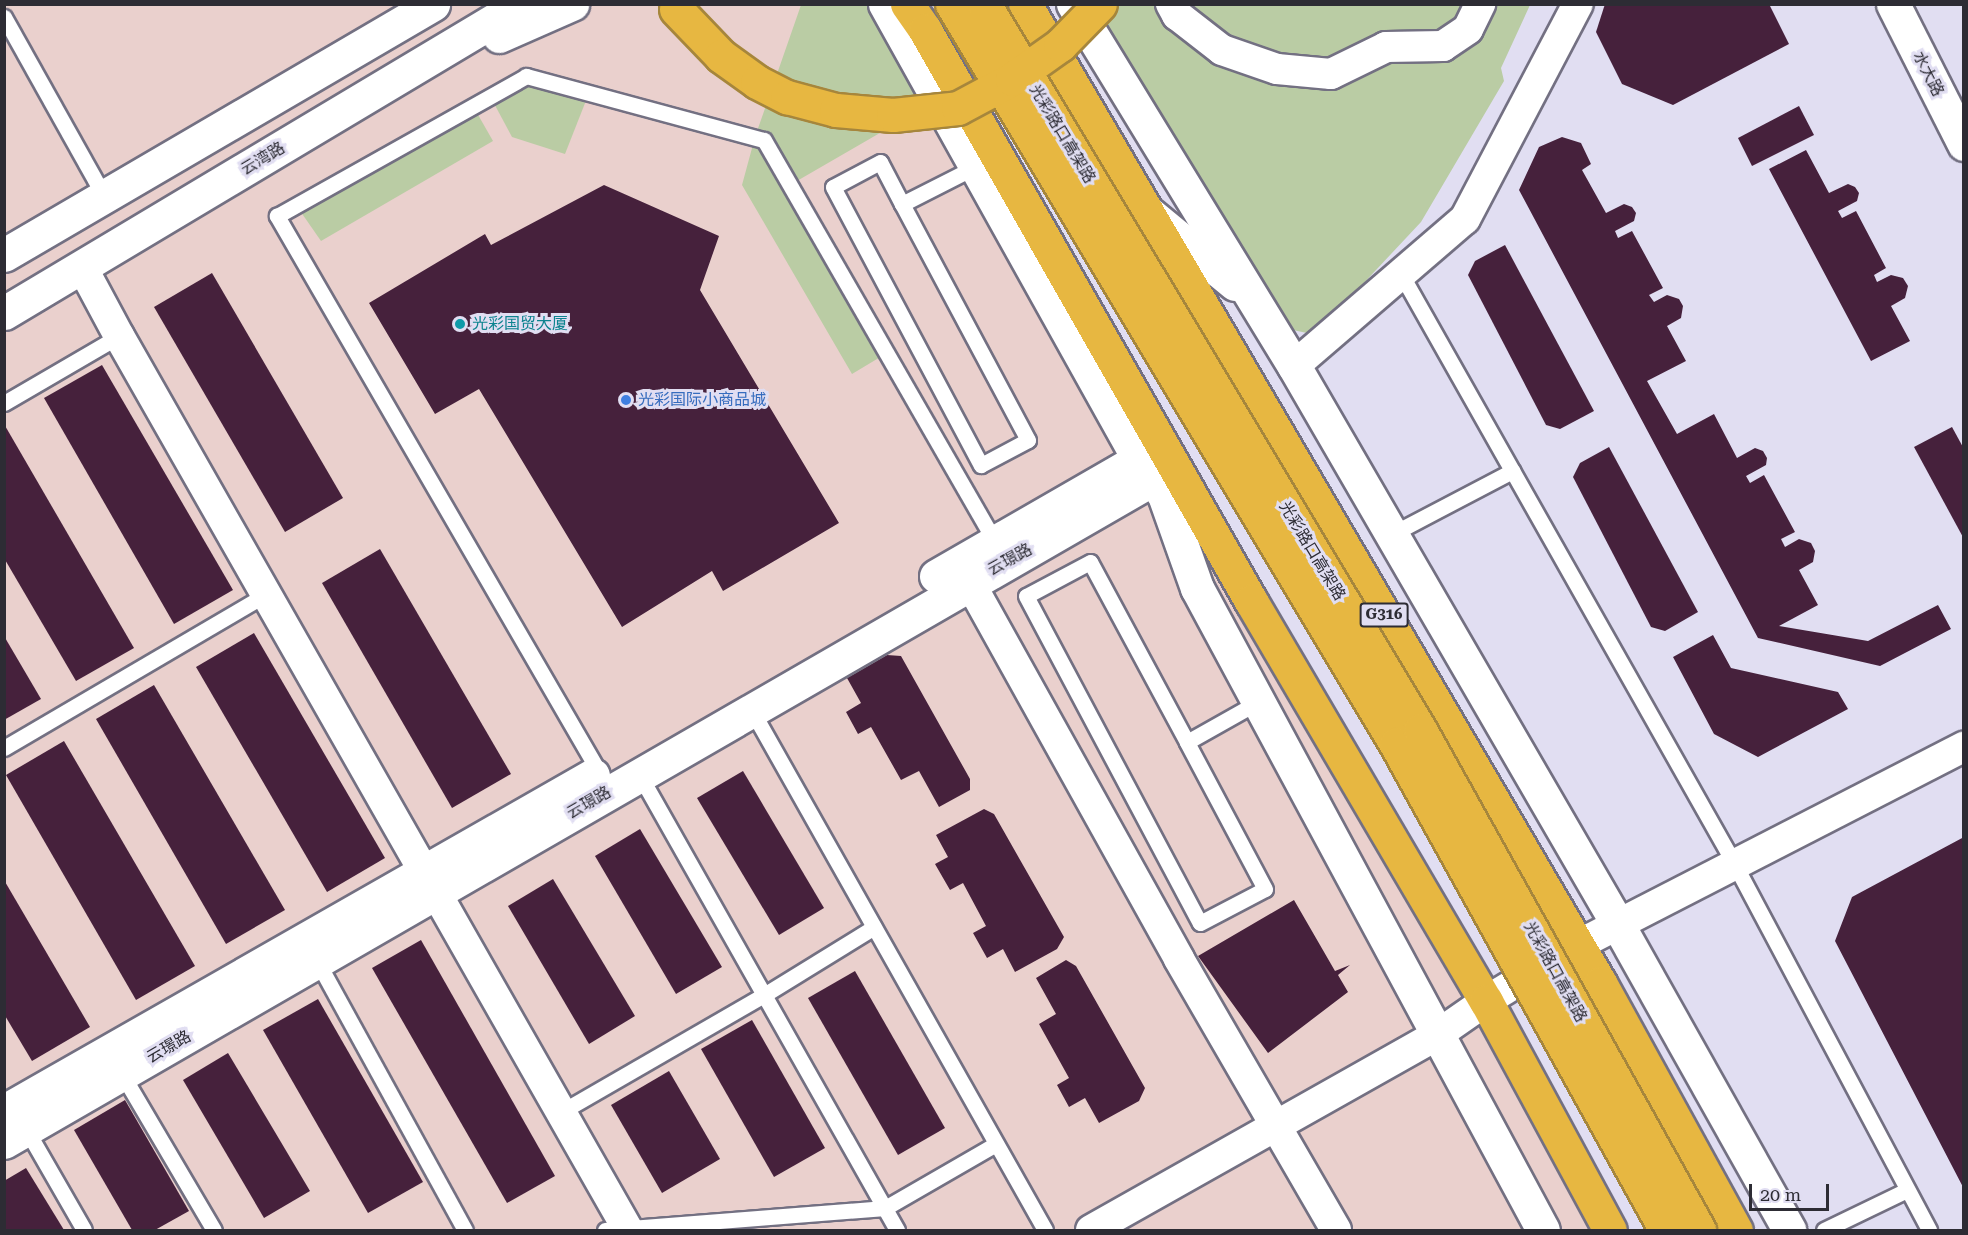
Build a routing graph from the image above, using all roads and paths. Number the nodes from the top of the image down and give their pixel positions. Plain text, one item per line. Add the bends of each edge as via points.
1 (521, 4) edge
2 (572, 4) edge
3 (674, 4) edge
4 (885, 4) edge
5 (907, 4) edge
6 (952, 4) edge
7 (984, 4) edge
8 (1073, 4) edge
9 (1100, 4) edge
10 (1172, 4) edge
11 (1480, 4) edge
12 (1578, 4) edge
13 (1893, 4) edge
14 (418, 5) edge
15 (1029, 9) edge
16 (4, 17) edge
17 (390, 83) junction
18 (1964, 144) edge
19 (975, 167) junction
20 (104, 196) junction
21 (902, 204) junction
22 (1146, 210) junction
23 (4, 255) edge
24 (82, 267) junction
25 (1401, 274) junction
26 (1255, 301) junction
27 (4, 313) edge
28 (119, 336) junction
29 (1294, 366) junction
30 (4, 403) edge
31 (1158, 469) junction
32 (1512, 471) junction
33 (1392, 534) junction
34 (994, 542) junction
35 (970, 583) junction
36 (266, 594) junction
37 (1258, 702) junction
38 (751, 709) junction
39 (1187, 742) junction
40 (1964, 747) edge
41 (4, 748) edge
42 (599, 772) junction
43 (639, 774) junction
44 (1734, 864) junction
45 (430, 881) junction
46 (1617, 923) junction
47 (874, 927) junction
48 (1578, 945) junction
49 (317, 961) junction
50 (764, 995) junction
51 (1486, 1001) junction
52 (1437, 1035) junction
53 (122, 1074) junction
54 (561, 1112) junction
55 (1276, 1126) junction
56 (12, 1128) edge
57 (996, 1144) junction
58 (1907, 1190) junction
59 (885, 1208) junction
60 (84, 1230) edge
61 (214, 1230) edge
62 (465, 1230) edge
63 (620, 1230) edge
64 (897, 1230) edge
65 (1045, 1230) edge
66 (1091, 1230) edge
67 (1336, 1230) edge
68 (1543, 1230) edge
69 (1610, 1230) edge
70 (1666, 1230) edge
71 (1699, 1230) edge
72 (1736, 1230) edge
73 (1789, 1230) edge
74 (1824, 1230) edge
75 (1929, 1230) edge

1 - 17 street, 云湾路
2 - 17 street
3 - 9 highway, bridge via 721,56 777,92 836,110 893,115 958,108 1012,79 1060,45
4 - 19 street
5 - 31 highway via 925,30
6 - 70 highway, 光彩路口高架路, bridge via 1396,744
7 - 71 highway, 光彩路口高架路, bridge via 1420,730
8 - 26 street
10 - 11 street via 1177,15 1222,50 1277,69 1331,74 1386,47 1443,46 1468,29
12 - 25 street via 1465,219
13 - 18 street, 水大路
14 - 20 street via 368,43
15 - 22 highway, G316
16 - 20 lane
17 - 24 street, 云湾路
19 - 21 lane
19 - 31 street
20 - 23 street
21 - 21 lane via 1028,440 981,465 833,187 880,162
22 - 26 street
22 - 48 highway, G316
24 - 27 street, 云湾路
24 - 28 street
25 - 29 street
25 - 32 lane
26 - 29 street
28 - 30 lane
28 - 36 street
29 - 33 street
31 - 34 street, 云璟路
31 - 35 street, 云璟路
31 - 37 street via 1197,588
31 - 51 highway via 1251,601
32 - 33 lane
32 - 44 lane
33 - 46 street
34 - 42 street, 云璟路
34 - 42 lane via 764,140 526,76 277,216
35 - 38 street, 云璟路
35 - 55 street
36 - 41 lane
36 - 45 street
37 - 39 lane
37 - 52 street
38 - 43 street, 云璟路
38 - 47 lane
39 - 39 lane via 1265,888 1200,923 1026,596 1090,562
40 - 44 street
42 - 45 street, 云璟路
43 - 45 street, 云璟路
43 - 50 lane
44 - 46 street
44 - 58 lane
45 - 49 street, 云璟路
45 - 54 street
45 - 56 street, 云璟路
46 - 48 street
46 - 73 street
47 - 50 lane
47 - 57 lane
48 - 51 street
48 - 72 highway, G316
49 - 53 street, 云璟路
49 - 62 lane
50 - 54 lane
50 - 59 lane
51 - 52 street
51 - 69 highway
52 - 55 street
52 - 68 street
53 - 56 street, 云璟路
53 - 61 lane
54 - 63 street
55 - 66 street
55 - 67 street
56 - 60 lane
57 - 59 lane
57 - 65 lane
58 - 74 lane
58 - 75 lane
59 - 63 lane
59 - 64 lane

